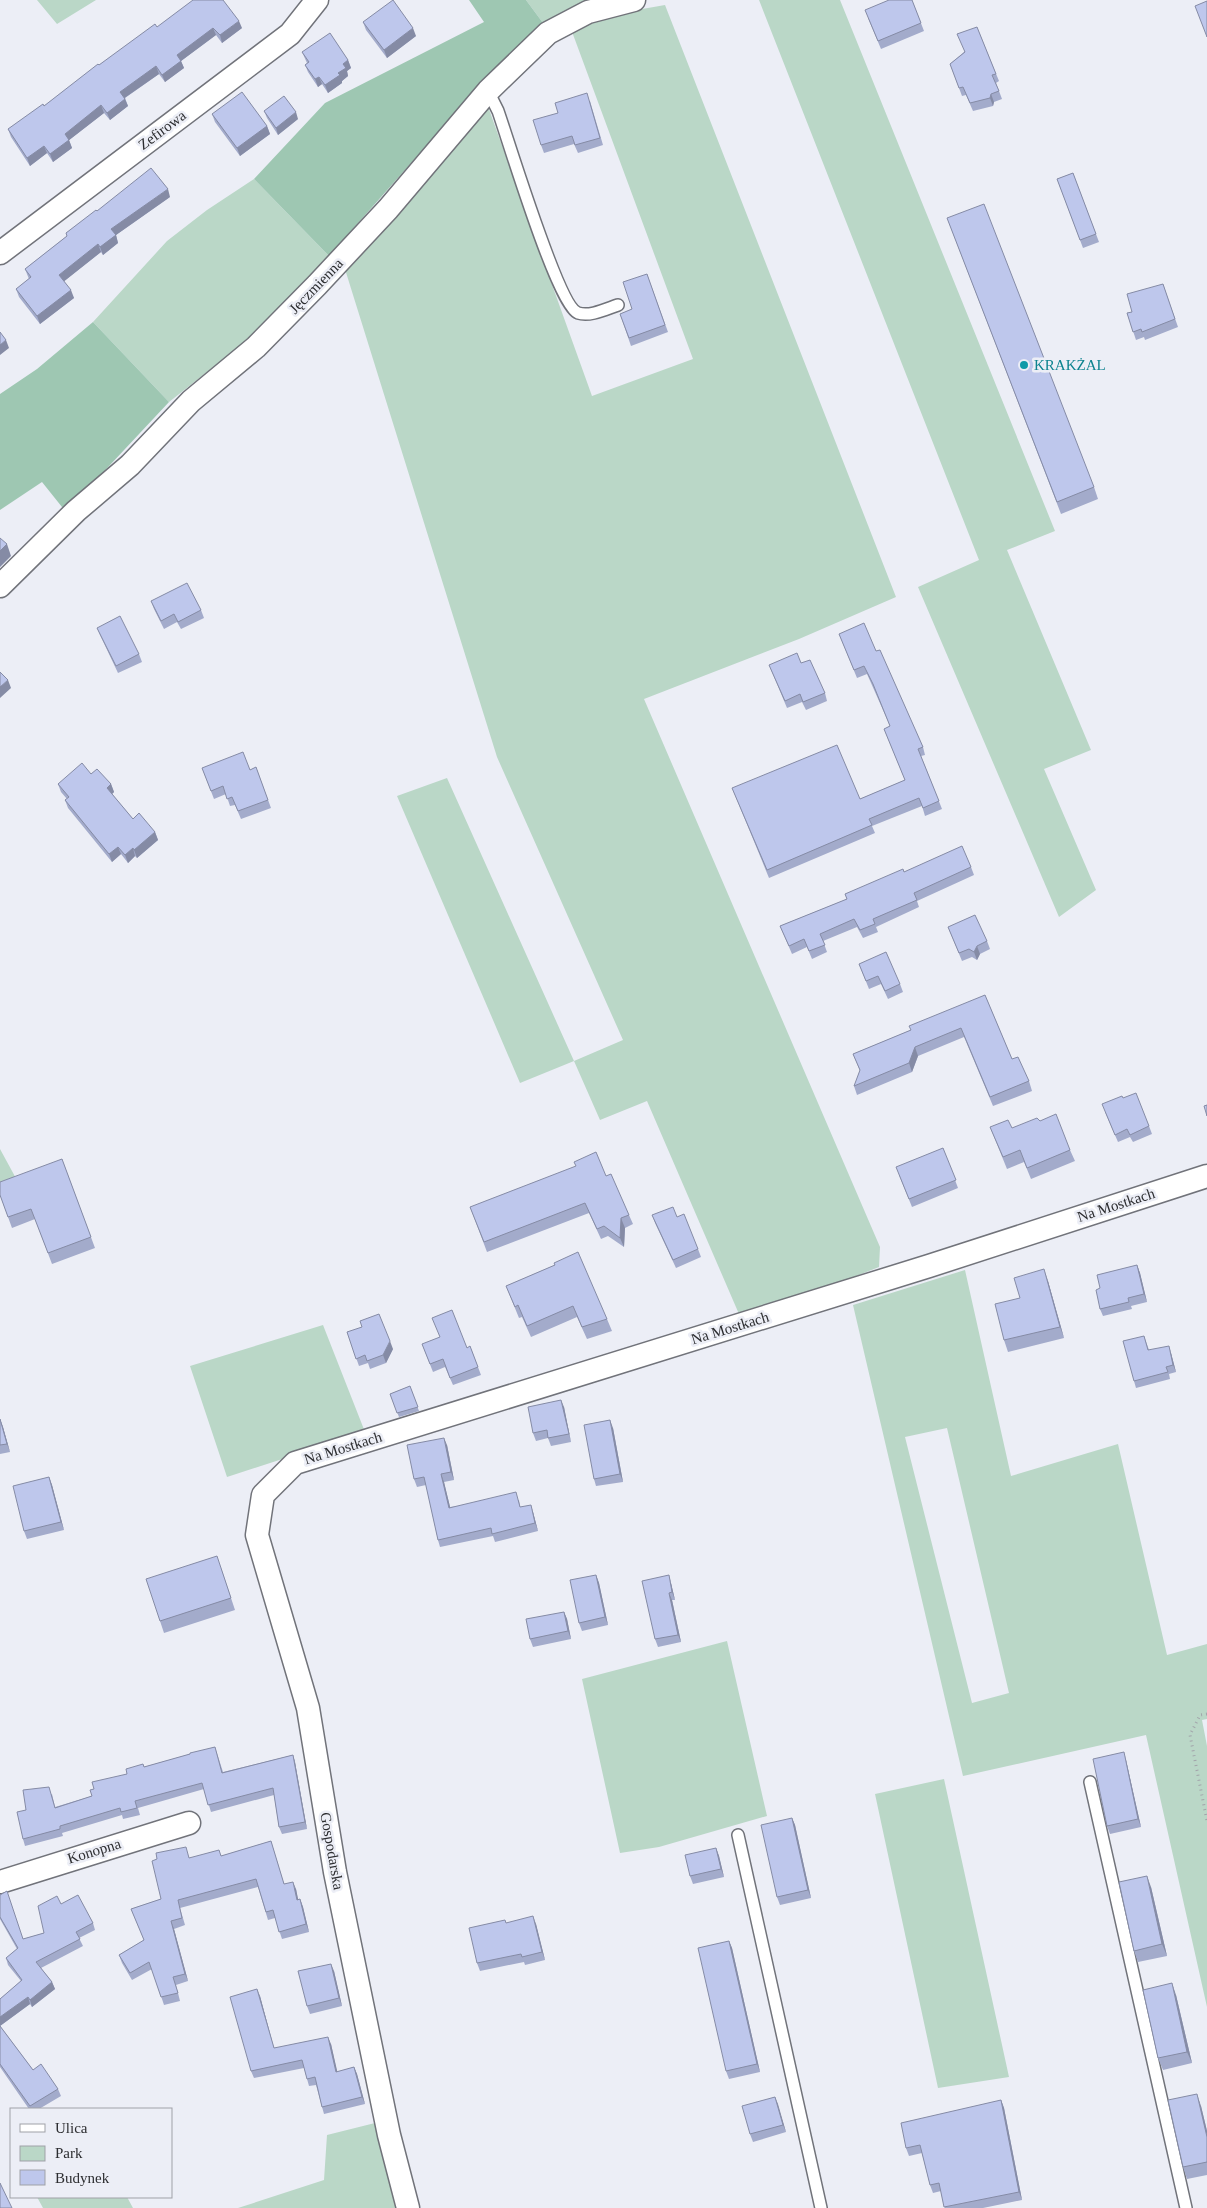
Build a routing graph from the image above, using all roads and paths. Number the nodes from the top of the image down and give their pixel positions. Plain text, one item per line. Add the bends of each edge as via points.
1 (317, 0) edge
2 (634, 0) edge
3 (488, 91) junction
4 (0, 253) edge
5 (618, 305) dead end
6 (0, 586) edge
7 (1207, 1176) edge
8 (263, 1495) joint
9 (1207, 1714) edge
10 (1090, 1782) dead end
11 (1207, 1821) edge
12 (189, 1823) dead end
13 (738, 1835) dead end
14 (0, 1882) edge
15 (408, 2208) edge
16 (821, 2208) edge
17 (1186, 2208) edge

1 - 4 street, Zefirowa via 290,34
2 - 3 street, Jęczmienna via 588,12 548,33
3 - 5 lane via 498,111 552,268 570,307 577,313 588,314
3 - 6 street, Jęczmienna via 388,209 256,347 191,401 130,465 76,511
7 - 8 street, Na Mostkach via 930,1266 294,1462
8 - 15 street, Gospodarska via 257,1535 308,1708 334,1872 389,2135
9 - 11 path via 1200,1715 1190,1734
10 - 17 lane
12 - 14 street, Konopna
13 - 16 lane

